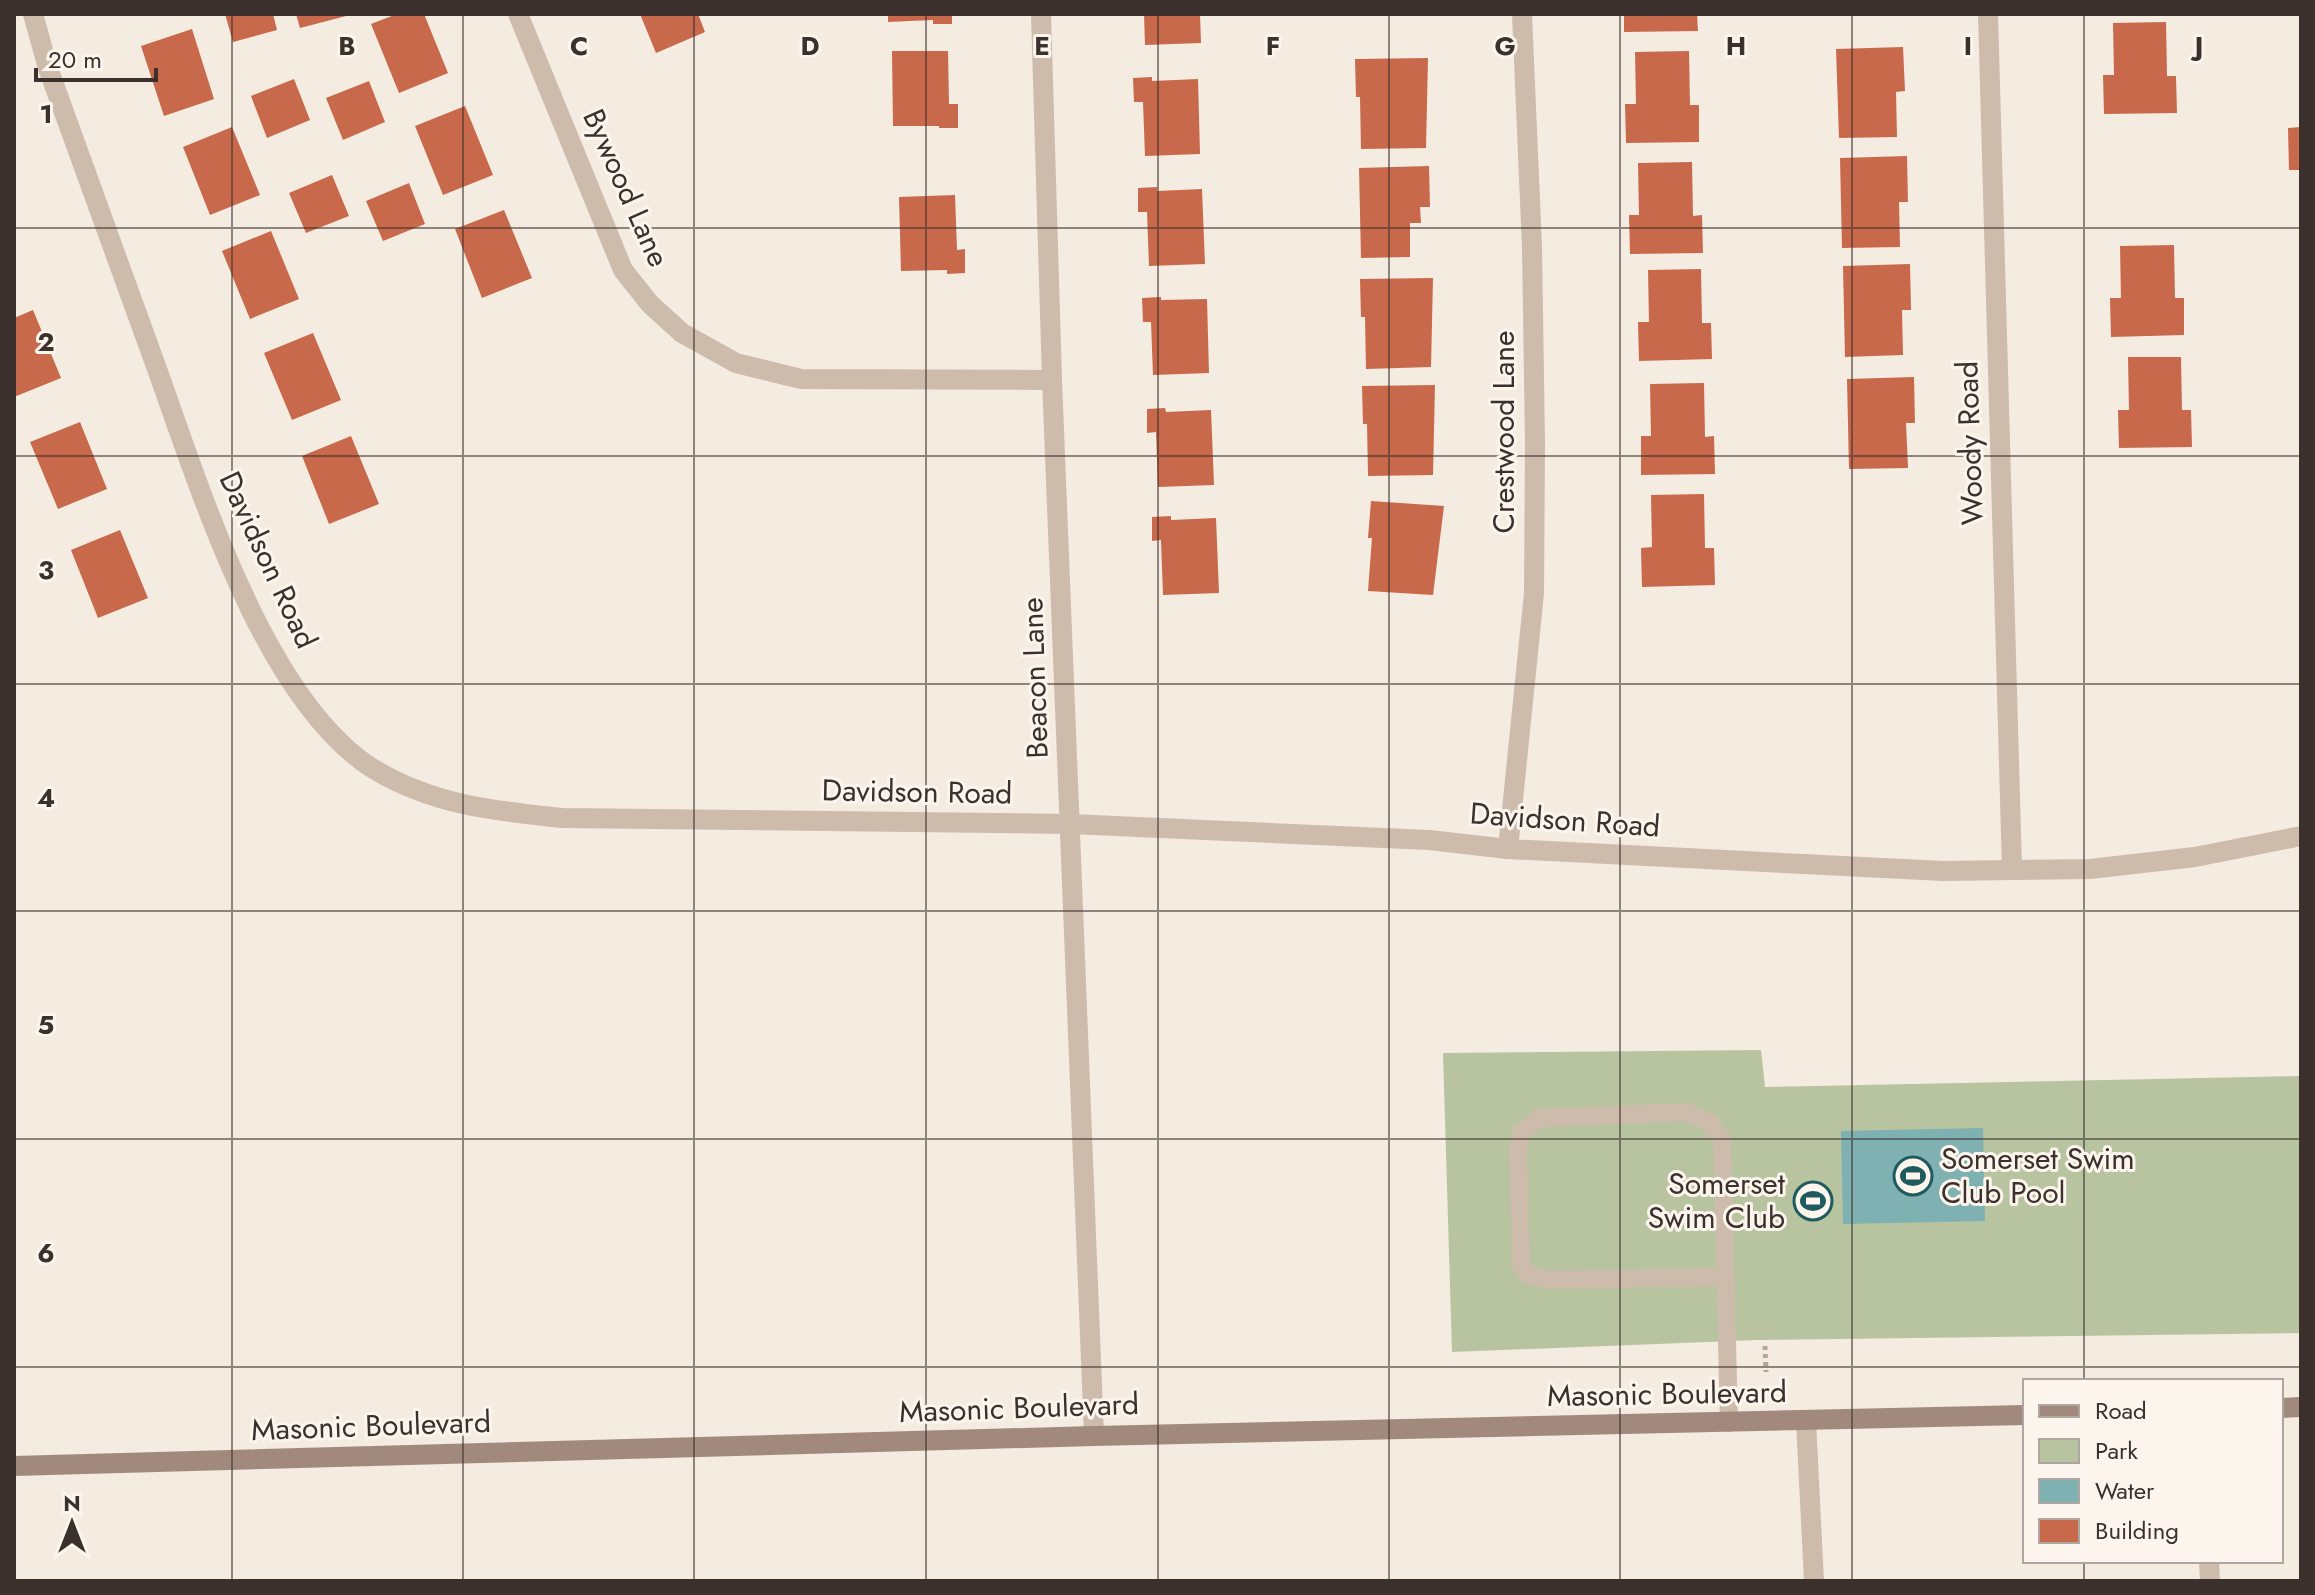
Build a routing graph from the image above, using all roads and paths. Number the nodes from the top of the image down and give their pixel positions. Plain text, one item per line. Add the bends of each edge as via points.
1 (33, 14) edge
2 (518, 14) edge
3 (1041, 14) edge
4 (1522, 14) edge
5 (1988, 14) edge
6 (1052, 380) junction
7 (1071, 824) junction
8 (2301, 836) edge
9 (1508, 849) junction
10 (2012, 870) junction
11 (1725, 1277) junction
12 (1765, 1346) dead end
13 (1766, 1372) dead end
14 (2023, 1415) edge
15 (1806, 1421) junction
16 (1729, 1423) junction
17 (1094, 1436) junction
18 (14, 1466) edge
19 (1814, 1581) edge

1 - 7 street, Davidson Road via 222,545 290,679 328,732 372,767 422,793 484,810 563,818
2 - 6 street, Bywood Lane via 623,270 682,333 736,363 801,379
3 - 6 street, Beacon Lane
4 - 9 street, Crestwood Lane via 1532,247 1534,593
5 - 10 street, Woody Road
6 - 7 street, Beacon Lane
7 - 9 street, Davidson Road via 1429,840
7 - 17 street, Beacon Lane
8 - 10 street, Davidson Road via 2195,857 2090,869
9 - 10 street, Davidson Road
11 - 11 lane via 1722,1139 1710,1123 1687,1112 1539,1118 1521,1133 1521,1266 1530,1276
11 - 16 lane
12 - 13 path
14 - 15 street, Masonic Boulevard
15 - 16 street, Masonic Boulevard
15 - 19 street
16 - 17 street, Masonic Boulevard
17 - 18 street, Masonic Boulevard

